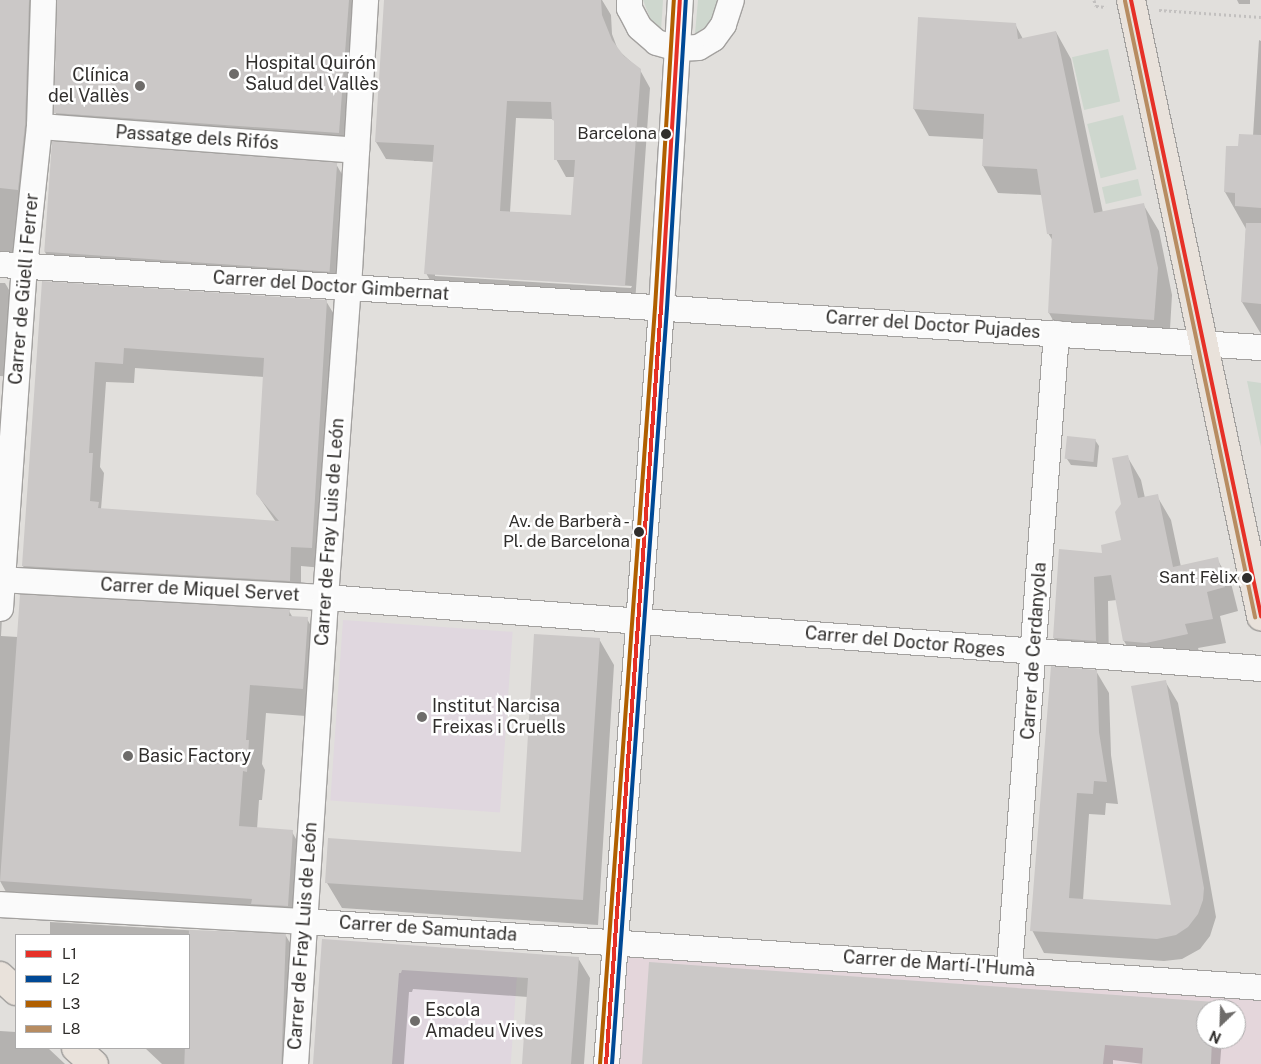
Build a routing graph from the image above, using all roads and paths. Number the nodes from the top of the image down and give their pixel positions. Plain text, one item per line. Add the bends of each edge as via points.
1 (43, 0) edge
2 (365, 0) edge
3 (629, 0) edge
4 (680, 0) edge
5 (731, 0) edge
6 (1094, 0) edge
7 (1132, 4) edge
8 (1261, 17) edge
9 (677, 48) junction
10 (39, 126) junction
11 (356, 150) junction
12 (12, 265) edge
13 (348, 287) junction
14 (661, 308) junction
15 (1056, 333) junction
16 (1204, 343) junction
17 (1261, 347) edge
18 (1, 579) edge
19 (325, 597) junction
20 (0, 608) edge
21 (1261, 616) edge
22 (638, 620) junction
23 (1034, 653) junction
24 (1261, 668) edge
25 (0, 904) edge
26 (304, 921) junction
27 (616, 942) junction
28 (1009, 968) junction
29 (0, 976) edge
30 (1261, 987) edge
31 (15, 990) edge
32 (77, 1049) edge
33 (94, 1064) edge
34 (295, 1064) edge
35 (606, 1064) edge

1 - 10 street, Carrer de Güell i Ferrer
2 - 11 street, Carrer de Fray Luis de León
3 - 9 street via 638,27 656,42
4 - 9 street
5 - 9 street via 723,24 713,38 698,47
6 - 7 path via 1096,6
7 - 8 path
7 - 16 main road
9 - 14 street
10 - 11 street, Passatge dels Rifós
10 - 12 street, Carrer de Güell i Ferrer
11 - 13 street, Carrer de Fray Luis de León
12 - 13 street, Carrer del Doctor Gimbernat
12 - 18 street, Carrer de Güell i Ferrer
13 - 14 street, Carrer del Doctor Gimbernat
13 - 19 street, Carrer de Fray Luis de León
14 - 15 street, Carrer del Doctor Pujades
14 - 22 street
15 - 16 street, Carrer del Doctor Pujades
15 - 23 street, Carrer de Cerdanyola
16 - 17 street, Carrer del Doctor Pujades
16 - 21 main road
18 - 19 street, Carrer de Miquel Servet
18 - 20 street, Carrer de Güell i Ferrer
19 - 22 street, Carrer de Miquel Servet
19 - 26 street, Carrer de Fray Luis de León
22 - 23 street, Carrer del Doctor Roges
22 - 27 street
23 - 24 street, Carrer del Doctor Roges
23 - 28 street, Carrer de Cerdanyola
25 - 26 street, Carrer de Samuntada
26 - 27 street, Carrer de Samuntada
26 - 34 street, Carrer de Fray Luis de León
27 - 28 street, Carrer de Martí-l'Humà
27 - 35 street
28 - 30 street, Carrer de Martí-l'Humà
29 - 31 main road
32 - 33 main road

